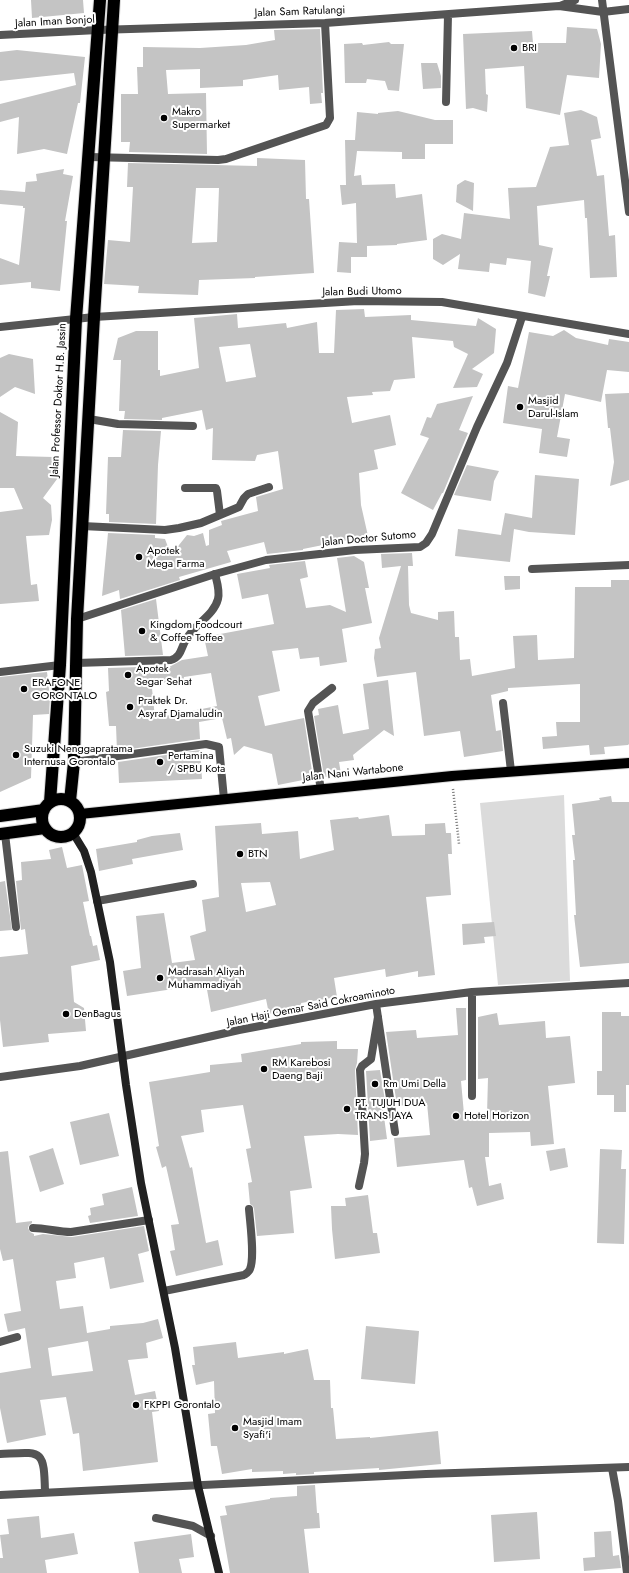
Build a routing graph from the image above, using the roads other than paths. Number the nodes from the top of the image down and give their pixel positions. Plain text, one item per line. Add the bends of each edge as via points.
1 (100, 0) edge
2 (114, 0) edge
3 (575, 0) edge
4 (602, 0) edge
5 (559, 6) junction
6 (629, 9) edge
7 (603, 12) junction
8 (448, 15) junction
9 (325, 23) junction
10 (98, 30) junction
11 (112, 30) junction
12 (0, 36) edge
13 (446, 102) dead end
14 (89, 157) junction
15 (103, 158) junction
16 (629, 212) edge
17 (94, 317) junction
18 (522, 317) junction
19 (76, 319) junction
20 (0, 327) edge
21 (629, 334) edge
22 (89, 419) junction
23 (192, 426) dead end
24 (185, 488) dead end
25 (270, 488) dead end
26 (220, 515) junction
27 (82, 527) junction
28 (66, 528) junction
29 (629, 565) edge
30 (532, 569) dead end
31 (215, 574) junction
32 (77, 618) junction
33 (76, 663) junction
34 (60, 665) junction
35 (0, 672) edge
36 (332, 688) dead end
37 (503, 703) dead end
38 (74, 762) junction
39 (629, 763) edge
40 (511, 771) junction
41 (321, 790) junction
42 (224, 799) junction
43 (70, 800) junction
44 (47, 806) junction
45 (80, 814) junction
46 (0, 816) edge
47 (45, 828) junction
48 (73, 833) junction
49 (2, 834) edge
50 (193, 884) dead end
51 (97, 901) junction
52 (16, 927) dead end
53 (629, 983) edge
54 (472, 992) junction
55 (376, 1004) junction
56 (378, 1017) junction
57 (123, 1057) junction
58 (0, 1077) edge
59 (472, 1096) dead end
60 (395, 1132) dead end
61 (359, 1186) dead end
62 (249, 1209) dead end
63 (149, 1220) junction
64 (33, 1228) dead end
65 (164, 1291) junction
66 (17, 1337) dead end
67 (0, 1342) edge
68 (0, 1454) edge
69 (629, 1467) edge
70 (612, 1468) junction
71 (198, 1486) junction
72 (45, 1492) junction
73 (0, 1495) edge
74 (156, 1518) dead end
75 (210, 1536) junction
76 (219, 1573) edge
77 (627, 1573) edge

1 - 10 highway, Jalan Professor Doktor H.B. Jassin
2 - 11 highway
3 - 5 street, Jalan Sam Ratulangi
4 - 7 street
5 - 7 street, Jalan Sam Ratulangi
5 - 8 street, Jalan Sam Ratulangi
6 - 7 street, Jalan Sam Ratulangi
7 - 16 street
8 - 9 street, Jalan Sam Ratulangi
8 - 13 street
9 - 11 street, Jalan Sam Ratulangi
9 - 15 street via 330,118 326,125 222,160
10 - 11 street, Jalan Iman Bonjol
10 - 12 street, Jalan Iman Bonjol
10 - 14 highway, Jalan Professor Doktor H.B. Jassin
11 - 15 highway
14 - 15 street
14 - 19 highway, Jalan Professor Doktor H.B. Jassin
15 - 17 highway
17 - 18 street, Jalan Budi Utomo via 358,301 442,302
17 - 19 street, Jalan Budi Utomo
17 - 22 highway
18 - 21 street, Jalan Budi Utomo
18 - 31 street, Jalan Doctor Sutomo via 507,363 426,543 420,548 356,550 266,560
19 - 20 street, Jalan Budi Utomo
19 - 28 highway, Jalan Professor Doktor H.B. Jassin
22 - 23 street via 118,424
22 - 27 highway
24 - 26 street via 216,488
25 - 26 street via 248,494 239,507
26 - 27 street via 201,523 165,530
27 - 28 highway
27 - 32 highway
28 - 34 highway, Jalan Professor Doktor H.B. Jassin
29 - 30 street
31 - 32 street, Jalan Doctor Sutomo
31 - 33 street via 219,591 216,605 186,638 176,658
32 - 33 highway
33 - 38 highway
34 - 35 street
34 - 44 highway, Jalan Professor Doktor H.B. Jassin
36 - 41 street via 313,703 308,711
37 - 40 street
38 - 42 street via 206,744 218,747
38 - 43 highway
39 - 40 main road, Jalan Nani Wartabone
40 - 41 main road, Jalan Nani Wartabone
41 - 42 main road, Jalan Nani Wartabone
42 - 45 main road, Jalan Nani Wartabone
43 - 44 highway via 60,798
43 - 45 highway
44 - 46 highway
44 - 47 highway via 42,821
45 - 48 highway via 80,826
47 - 48 highway via 58,836 64,837
47 - 49 highway
48 - 51 street via 84,851
49 - 52 street
50 - 51 street
51 - 57 street via 112,977
53 - 54 street, Jalan Haji Oemar Said Cokroaminoto
54 - 55 street, Jalan Haji Oemar Said Cokroaminoto
54 - 59 street
55 - 56 street
55 - 57 street, Jalan Haji Oemar Said Cokroaminoto via 239,1030
56 - 60 street
56 - 61 street via 371,1059 360,1070 365,1154
57 - 58 street, Jalan Haji Oemar Said Cokroaminoto
57 - 63 street
62 - 65 street via 249,1272
63 - 64 street via 70,1232
63 - 65 street
65 - 71 street
66 - 67 street
68 - 72 street via 37,1454 44,1462
69 - 70 street
70 - 71 street via 426,1474
70 - 77 street
71 - 72 street
71 - 75 street
72 - 73 street
74 - 75 street via 192,1526
75 - 76 street

